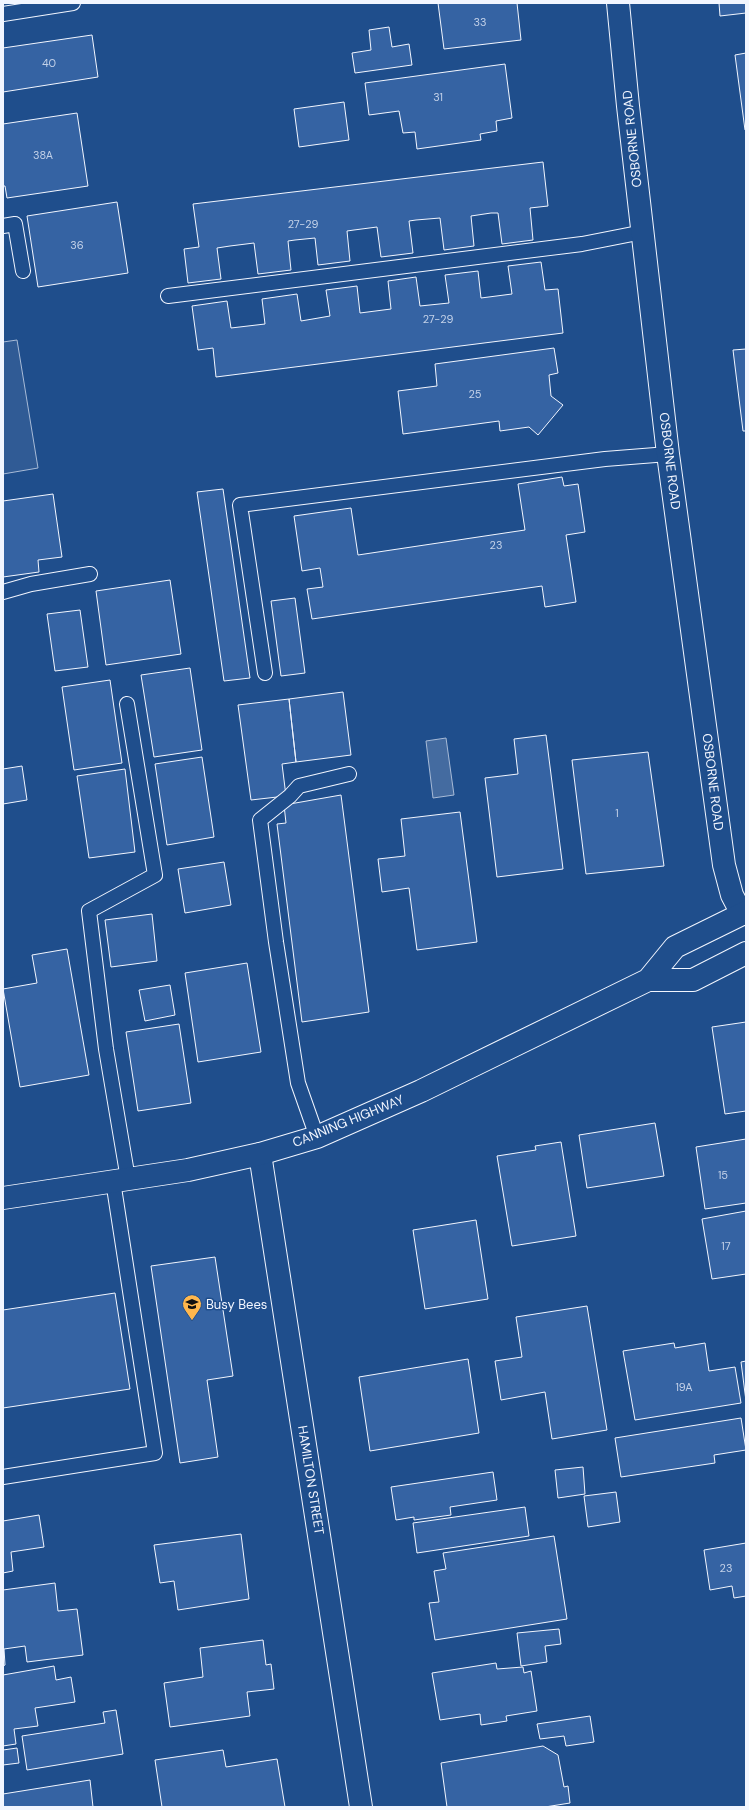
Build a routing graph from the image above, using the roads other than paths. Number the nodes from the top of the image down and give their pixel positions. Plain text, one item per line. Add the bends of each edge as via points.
1 (73, 3) edge
2 (618, 3) edge
3 (3, 14) edge
4 (3, 226) edge
5 (643, 232) junction
6 (23, 270) dead end
7 (168, 296) dead end
8 (668, 454) junction
9 (90, 574) dead end
10 (3, 592) edge
11 (265, 673) dead end
12 (127, 704) dead end
13 (349, 774) dead end
14 (744, 913) edge
15 (746, 952) edge
16 (648, 980) junction
17 (317, 1137) junction
18 (260, 1154) junction
19 (120, 1180) junction
20 (3, 1198) edge
21 (3, 1478) edge
22 (361, 1807) edge

1 - 3 lane
2 - 5 main road, OSBORNE ROAD
4 - 6 lane via 15,224
5 - 7 lane via 582,244
5 - 8 main road, OSBORNE ROAD
8 - 11 lane via 240,505
8 - 14 main road, OSBORNE ROAD via 724,865 732,895
9 - 10 lane via 31,584
12 - 19 lane via 155,875 89,911
13 - 17 lane via 299,786 260,820 298,1083
14 - 16 main road, CANNING HIGHWAY via 675,947
15 - 16 main road, CANNING HIGHWAY via 693,980
16 - 17 main road, CANNING HIGHWAY via 421,1091
17 - 18 main road, CANNING HIGHWAY
18 - 19 main road, CANNING HIGHWAY via 188,1170
18 - 22 main road, HAMILTON STREET
19 - 20 main road, CANNING HIGHWAY
19 - 21 lane via 155,1453

